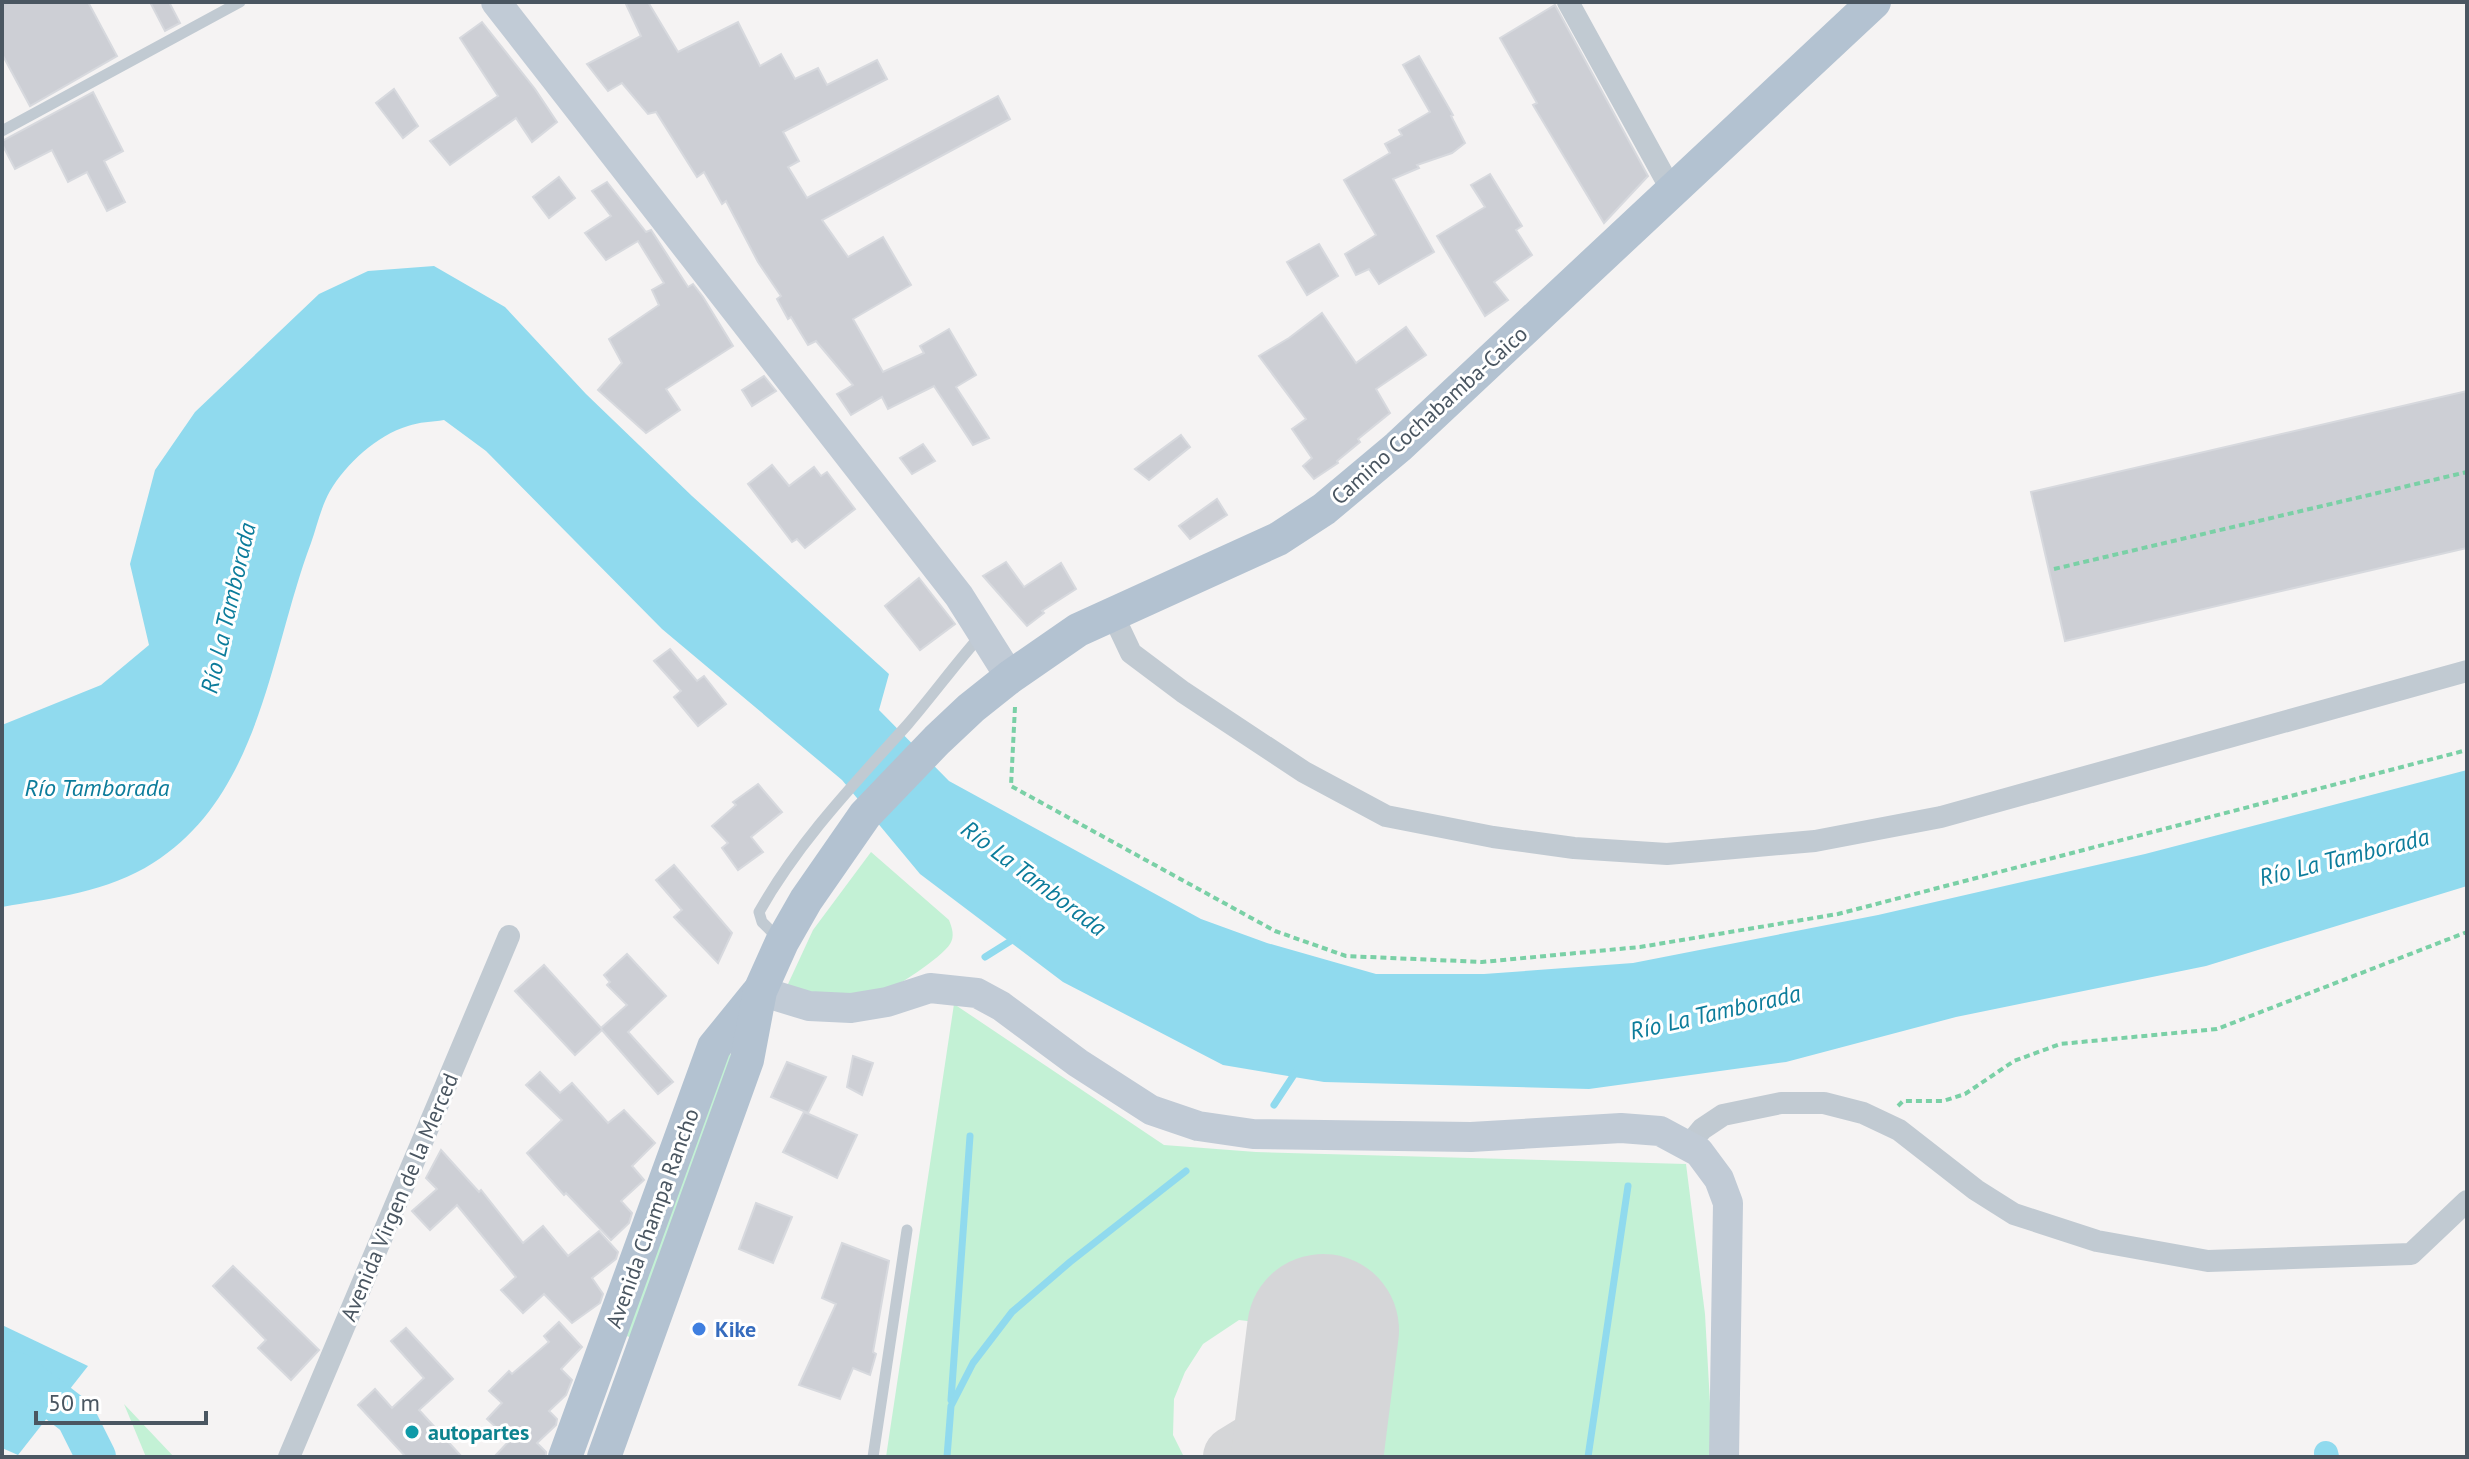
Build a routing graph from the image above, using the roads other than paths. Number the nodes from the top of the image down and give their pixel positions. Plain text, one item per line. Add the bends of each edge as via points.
1 (240, 2) edge
2 (496, 2) edge
3 (1568, 2) edge
4 (1874, 2) edge
5 (2, 131) edge
6 (1672, 191) junction
7 (1113, 615) junction
8 (983, 634) junction
9 (2467, 671) edge
10 (1010, 677) junction
11 (919, 735) junction
12 (852, 808) joint
13 (509, 936) dead end
14 (760, 991) junction
15 (1688, 1146) junction
16 (2467, 1201) edge
17 (907, 1230) dead end
18 (604, 1348) junction
19 (639, 1358) junction
20 (289, 1457) edge
21 (565, 1457) edge
22 (604, 1457) edge
23 (873, 1457) edge
24 (1724, 1457) edge

1 - 5 lane
2 - 8 street via 959,596
3 - 6 street
4 - 6 main road, Camino Cochabamba-Caico
6 - 7 main road, Camino Cochabamba-Caico via 1398,447 1324,509 1278,539
7 - 9 street via 1131,653 1183,692 1304,772 1386,816 1574,848 1667,854 1815,841 1941,817
7 - 10 main road, Camino Cochabamba-Caico via 1078,630
8 - 10 street
8 - 11 lane
10 - 11 main road, Camino Cochabamba-Caico via 971,708
11 - 12 main road, Camino Cochabamba-Caico
12 - 14 main road, Avenida Champa Rancho via 829,864 782,942
13 - 20 street, Avenida Virgen de la Merced
14 - 15 street via 809,1006 851,1008 930,988 977,993 1151,1110 1198,1126 1253,1134 1471,1137 1621,1128 1660,1131
14 - 18 main road, Avenida Champa Rancho via 714,1047
14 - 19 main road, Avenida Champa Rancho via 747,1060
15 - 16 street via 1723,1115 1781,1103 1824,1103 1899,1130 2014,1214 2097,1241 2208,1261 2411,1254
15 - 24 street via 1719,1179 1728,1203
17 - 23 lane
18 - 19 main road
18 - 21 main road, Avenida Champa Rancho
19 - 22 main road, Avenida Champa Rancho

